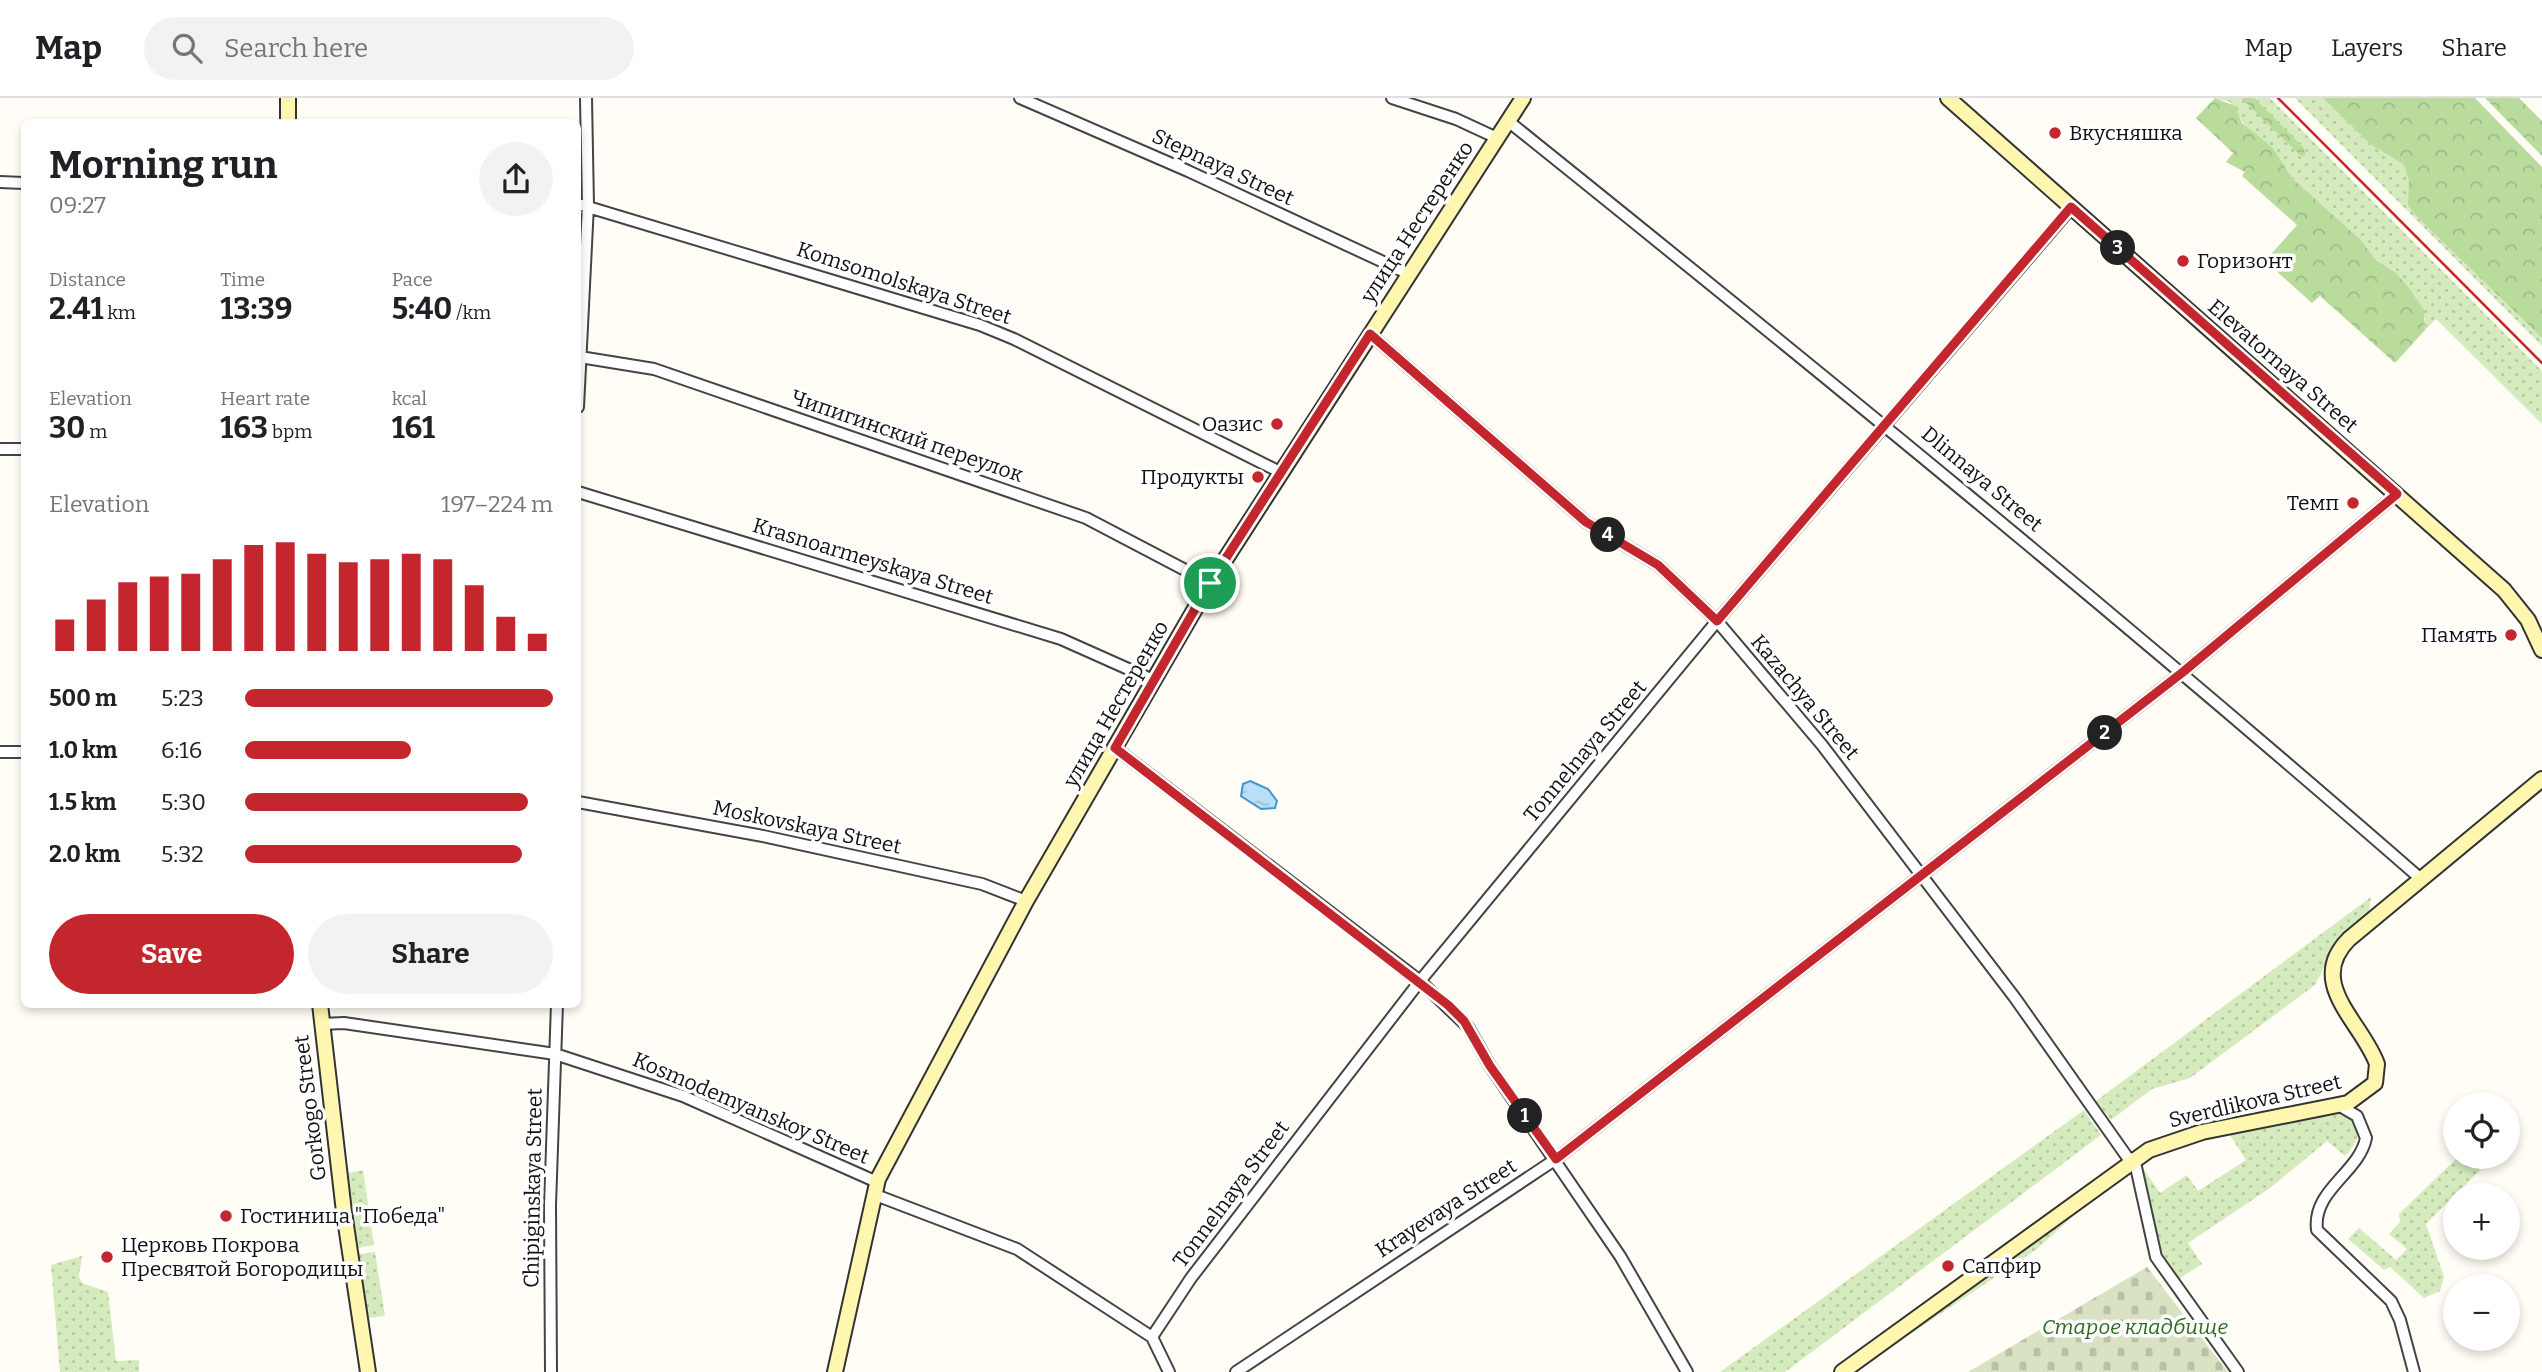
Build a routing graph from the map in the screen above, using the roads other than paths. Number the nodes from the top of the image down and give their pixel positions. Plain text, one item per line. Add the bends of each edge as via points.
1 (288, 98) edge
2 (586, 98) edge
3 (1020, 98) edge
4 (1392, 98) edge
5 (1523, 98) edge
6 (1948, 98) edge
7 (288, 119) edge
8 (1508, 121) junction
9 (1497, 138) junction
10 (0, 182) edge
11 (21, 183) edge
12 (583, 205) edge
13 (2071, 207) junction
14 (1409, 274) junction
15 (581, 306) edge
16 (1370, 334) junction
17 (581, 357) edge
18 (1885, 424) junction
19 (0, 449) edge
20 (21, 450) edge
21 (1280, 472) junction
22 (581, 493) edge
23 (2397, 494) junction
24 (1210, 583) junction
25 (1717, 621) junction
26 (2542, 650) edge
27 (2183, 672) junction
28 (1153, 680) junction
29 (1115, 748) junction
30 (0, 752) edge
31 (21, 752) edge
32 (2542, 779) edge
33 (581, 803) edge
34 (1922, 875) junction
35 (2421, 879) junction
36 (1026, 901) junction
37 (1420, 981) junction
38 (320, 1008) edge
39 (557, 1008) edge
40 (321, 1024) junction
41 (555, 1054) junction
42 (2340, 1107) junction
43 (1556, 1159) junction
44 (2132, 1159) junction
45 (875, 1188) junction
46 (1152, 1337) junction
47 (368, 1372) edge
48 (551, 1372) edge
49 (835, 1372) edge
50 (1169, 1372) edge
51 (1236, 1372) edge
52 (1686, 1372) edge
53 (1842, 1372) edge
54 (2238, 1372) edge
55 (2414, 1372) edge

1 - 7 street
2 - 12 street
3 - 14 street, Stepnaya Street
4 - 9 street
5 - 8 street, улица Нестеренко
6 - 13 street, Elevatornaya Street
8 - 9 street, улица Нестеренко
8 - 18 street, Dlinnaya Street
9 - 14 street, улица Нестеренко
10 - 11 street
12 - 15 street
12 - 21 street, Komsomolskaya Street via 998,332
13 - 18 street, Tonnelnaya Street
13 - 23 street, Elevatornaya Street
14 - 16 street, улица Нестеренко
16 - 21 street, улица Нестеренко
16 - 25 street, Kazachya Street via 1586,522 1658,565
17 - 24 street, Чипигинский переулок via 654,369 1086,519
18 - 25 street, Tonnelnaya Street
18 - 27 street, Dlinnaya Street
19 - 20 street
21 - 24 street, улица Нестеренко
22 - 28 street, Krasnoarmeyskaya Street via 1061,639
23 - 26 street, Elevatornaya Street via 2512,598
23 - 27 street, Krayevaya Street
24 - 28 street, улица Нестеренко
25 - 34 street, Kazachya Street via 1822,745
25 - 37 street, Tonnelnaya Street
27 - 34 street, Krayevaya Street
27 - 35 street, Dlinnaya Street
28 - 29 street, улица Нестеренко
29 - 36 street, улица Нестеренко
29 - 37 street
30 - 31 street
32 - 35 street, Sverdlikova Street
33 - 36 street, Moskovskaya Street via 982,884
34 - 43 street, Krayevaya Street
34 - 44 street, Kazachya Street
35 - 42 street, Sverdlikova Street via 2349,939 2334,959 2336,995 2378,1069 2373,1086
36 - 45 street, улица Нестеренко
37 - 43 street via 1464,1021
37 - 46 street, Tonnelnaya Street via 1191,1278
38 - 40 street, Gorkogo Street
39 - 41 street, Chipiginskaya Street
40 - 41 street, Kosmodemyanskoy Street via 344,1023
40 - 47 street, Gorkogo Street
41 - 45 street, Kosmodemyanskoy Street via 683,1097
41 - 48 street, Chipiginskaya Street
42 - 44 street, Sverdlikova Street via 2192,1134
42 - 55 street via 2361,1122 2365,1143 2321,1204 2317,1230 2391,1301
43 - 51 street, Krayevaya Street
43 - 52 street via 1620,1256
44 - 53 street, Sverdlikova Street
44 - 54 street via 2156,1257
45 - 46 street, Kosmodemyanskoy Street via 953,1227 1006,1243
45 - 49 street, улица Нестеренко
46 - 50 street

